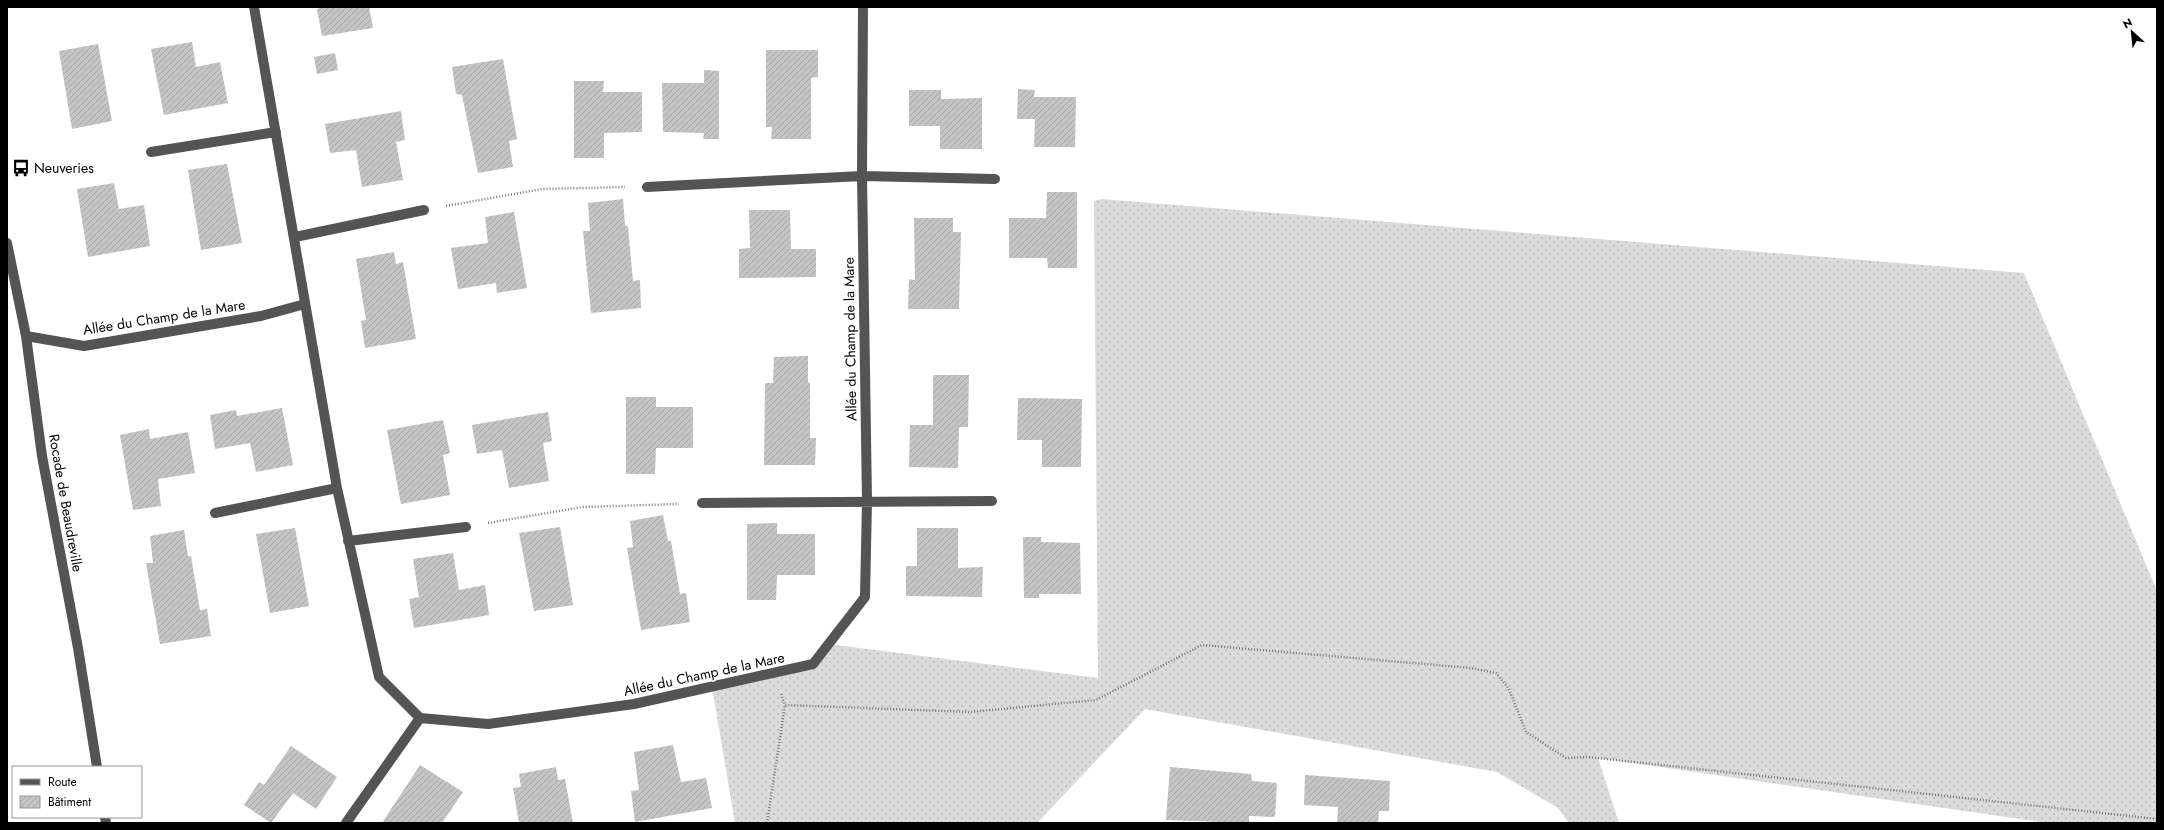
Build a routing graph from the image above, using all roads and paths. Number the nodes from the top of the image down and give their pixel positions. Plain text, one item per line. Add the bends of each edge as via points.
1 (254, 7) edge
2 (863, 7) edge
3 (276, 132) junction
4 (151, 152) dead end
5 (862, 176) junction
6 (995, 179) dead end
7 (648, 187) joint
8 (424, 210) joint
9 (295, 237) junction
10 (7, 243) edge
11 (306, 304) junction
12 (26, 336) junction
13 (338, 488) junction
14 (867, 501) junction
15 (992, 501) dead end
16 (702, 503) joint
17 (215, 512) dead end
18 (466, 527) joint
19 (348, 541) junction
20 (774, 673) junction
21 (785, 705) junction
22 (420, 718) junction
23 (97, 766) edge
24 (2157, 819) edge
25 (346, 823) edge
26 (767, 823) edge

1 - 3 street
2 - 5 street, Allée du Champ de la Mare
3 - 4 street
3 - 9 street
5 - 6 street
5 - 7 street
5 - 14 street, Allée du Champ de la Mare
7 - 8 path via 542,189
8 - 9 street
9 - 11 street
10 - 12 street, Rocade de Beaudreville
11 - 12 street, Allée du Champ de la Mare via 261,316 84,346
11 - 13 street
12 - 23 street, Rocade de Beaudreville via 42,456 78,648
13 - 17 street
13 - 19 street
14 - 15 street
14 - 16 street
14 - 20 street, Allée du Champ de la Mare via 866,597 813,664
16 - 18 path via 582,507
18 - 19 street
19 - 22 street via 379,677
20 - 21 path
20 - 22 street, Allée du Champ de la Mare via 634,704 488,724
21 - 24 path via 970,712 1096,700 1202,645 1470,668 1496,673 1509,689 1526,732 1566,758 1588,757
21 - 26 path
22 - 25 street

